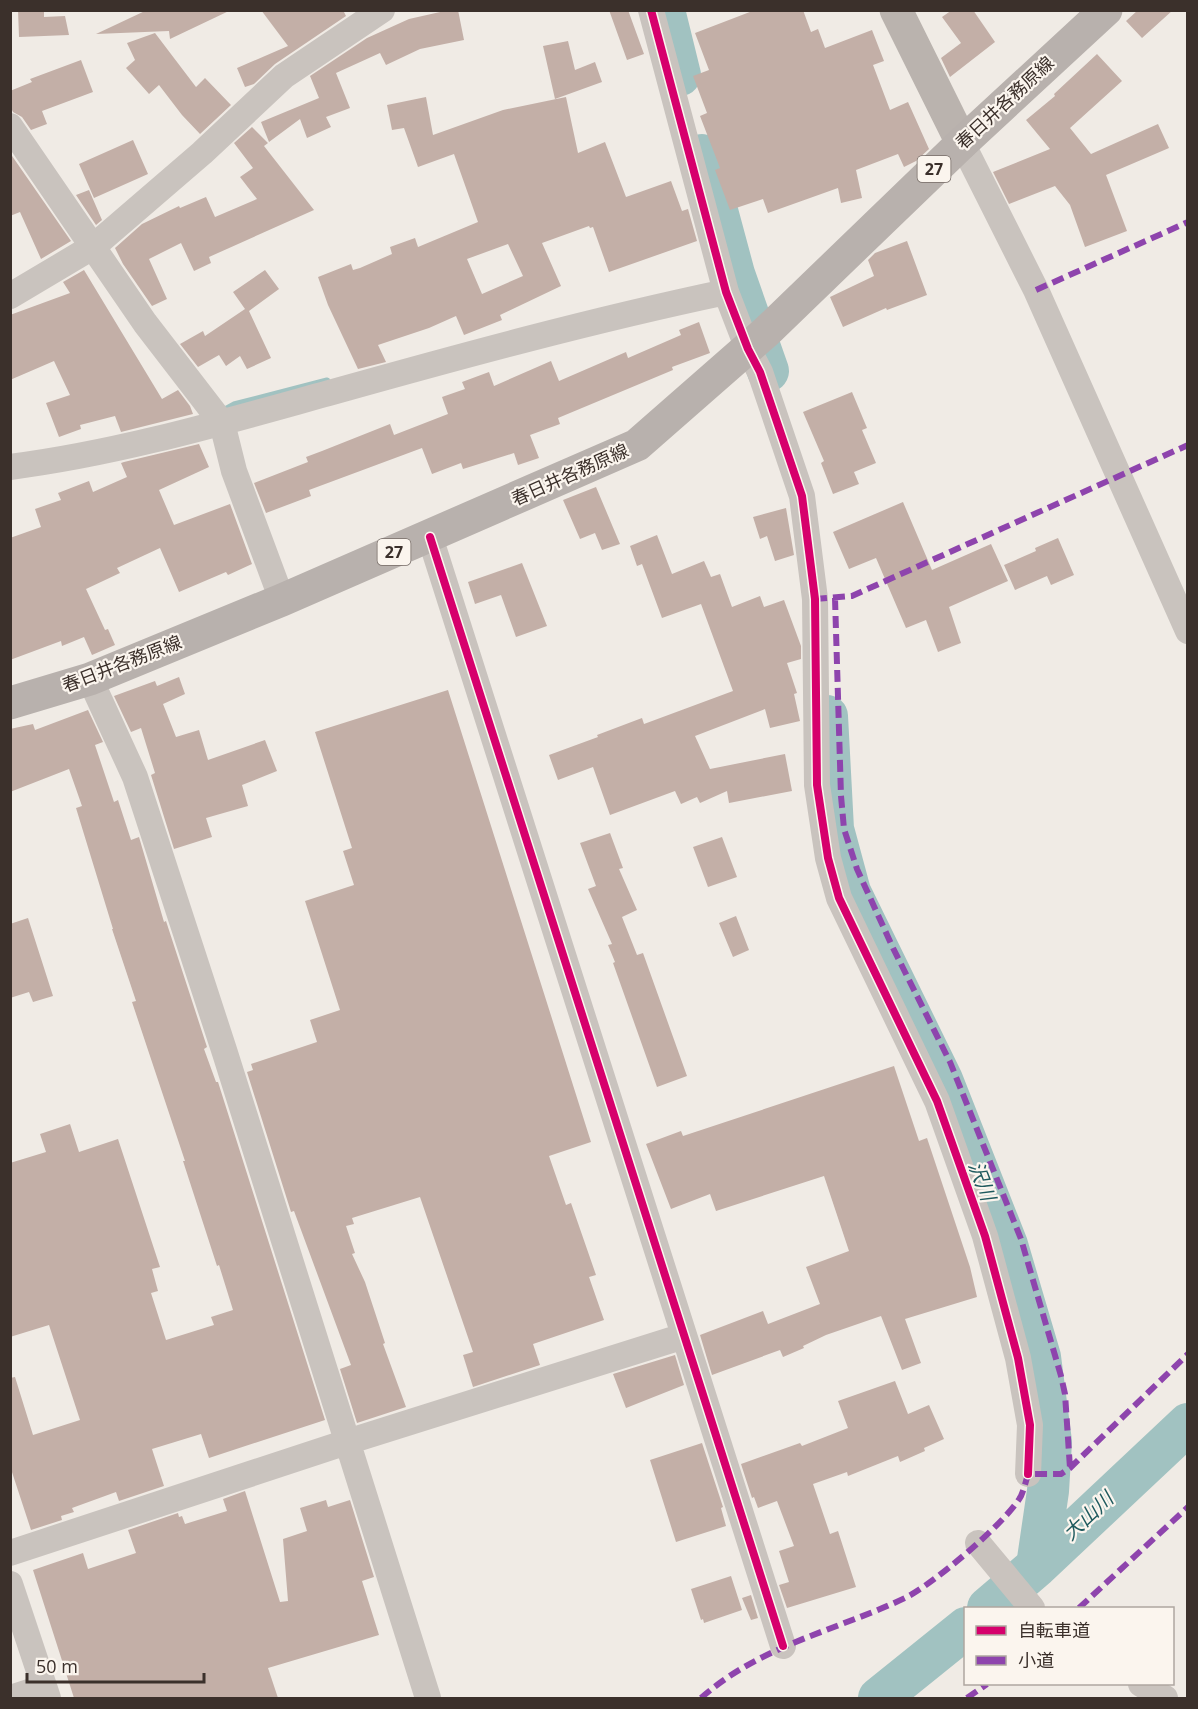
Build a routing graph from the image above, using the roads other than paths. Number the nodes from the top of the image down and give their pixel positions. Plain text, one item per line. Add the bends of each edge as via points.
1 (382, 10) edge
2 (651, 10) edge
3 (896, 10) edge
4 (1106, 10) edge
5 (10, 126) edge
6 (962, 142) junction
7 (94, 246) junction
8 (726, 291) junction
9 (10, 296) edge
10 (757, 340) junction
11 (222, 423) junction
12 (10, 467) edge
13 (430, 537) junction
14 (282, 600) junction
15 (1188, 631) edge
16 (90, 679) junction
17 (10, 704) edge
18 (684, 1336) junction
19 (347, 1442) junction
20 (1028, 1474) dead end
21 (978, 1543) dead end
22 (10, 1553) edge
23 (10, 1584) edge
24 (1031, 1607) edge
25 (783, 1646) dead end
26 (1144, 1685) edge
27 (46, 1693) edge
28 (10, 1698) edge
29 (428, 1698) edge
30 (1165, 1698) edge

1 - 7 street via 284,76
2 - 8 street
3 - 6 street
4 - 6 main road, 春日井各務原線 / 27
5 - 7 street
6 - 10 main road, 春日井各務原線 / 27
6 - 15 street via 1036,290
7 - 9 street
7 - 11 street via 145,323
8 - 10 street
8 - 11 street via 431,365
10 - 13 main road, 春日井各務原線 / 27 via 637,444
10 - 20 street via 760,372 802,496 815,599 816,785 828,858 839,898 937,1101 985,1236 1018,1358 1030,1425
11 - 12 street via 66,460
11 - 14 street via 234,471
13 - 14 main road, 春日井各務原線 / 27
13 - 18 street
14 - 16 main road, 春日井各務原線 / 27
16 - 17 main road, 春日井各務原線 / 27
16 - 19 street via 135,777
18 - 19 street
18 - 25 street
19 - 22 street
19 - 29 street
21 - 24 street
23 - 27 street
26 - 30 street
27 - 28 street

